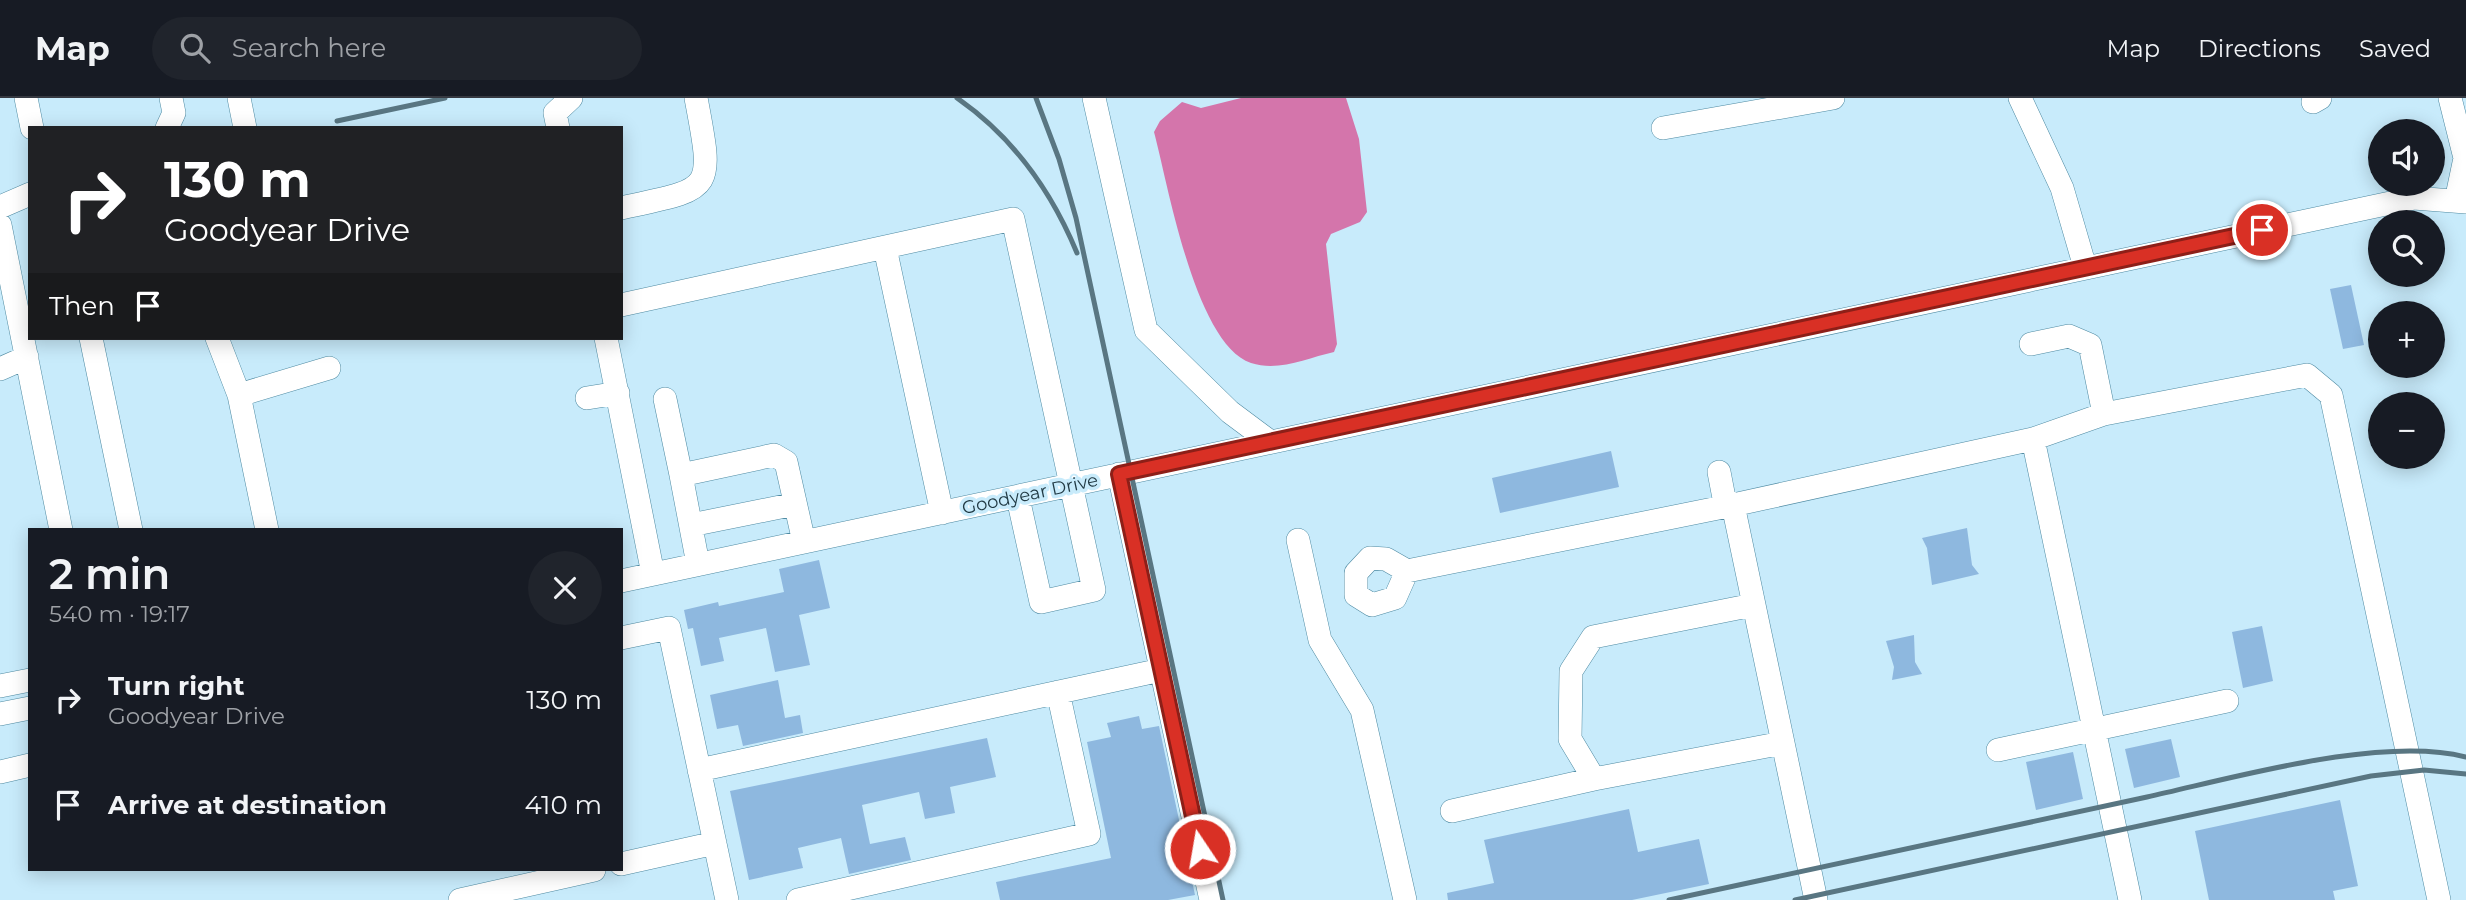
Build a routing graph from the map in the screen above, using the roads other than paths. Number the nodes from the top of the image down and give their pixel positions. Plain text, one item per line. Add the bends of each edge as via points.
1 (26, 98) edge
2 (171, 98) edge
3 (239, 98) edge
4 (571, 98) edge
5 (696, 98) edge
6 (1094, 98) edge
7 (1833, 98) edge
8 (2020, 98) edge
9 (2450, 98) edge
10 (32, 126) edge
11 (168, 126) edge
12 (246, 126) edge
13 (558, 126) edge
14 (1663, 128) dead end
15 (28, 195) edge
16 (2461, 201) edge
17 (0, 207) edge
18 (623, 208) edge
19 (0, 225) edge
20 (885, 248) junction
21 (2085, 267) junction
22 (6, 279) edge
23 (623, 305) edge
24 (91, 340) edge
25 (218, 340) edge
26 (606, 340) edge
27 (2031, 344) dead end
28 (27, 357) junction
29 (329, 368) dead end
30 (0, 369) edge
31 (618, 393) junction
32 (239, 395) junction
33 (587, 398) dead end
34 (665, 399) dead end
35 (2104, 414) junction
36 (2033, 439) junction
37 (1269, 441) junction
38 (1719, 472) dead end
39 (1119, 474) junction
40 (681, 475) junction
41 (1071, 486) junction
42 (1018, 498) junction
43 (795, 504) junction
44 (1732, 505) junction
45 (942, 513) junction
46 (691, 525) junction
47 (61, 528) edge
48 (131, 528) edge
49 (267, 528) edge
50 (1298, 540) dead end
51 (804, 542) junction
52 (698, 564) junction
53 (1407, 571) dead end
54 (653, 574) junction
55 (623, 581) edge
56 (1753, 605) junction
57 (623, 638) edge
58 (1161, 670) junction
59 (28, 680) edge
60 (0, 686) edge
61 (1058, 692) junction
62 (2227, 701) dead end
63 (28, 708) edge
64 (0, 714) edge
65 (2095, 730) junction
66 (1783, 743) junction
67 (1998, 750) dead end
68 (28, 765) edge
69 (699, 770) junction
70 (0, 772) edge
71 (1594, 779) junction
72 (1452, 811) dead end
73 (715, 843) junction
74 (623, 864) edge
75 (590, 871) edge
76 (460, 900) edge
77 (727, 900) edge
78 (798, 900) edge
79 (1211, 900) edge
80 (1405, 900) edge
81 (1816, 900) edge
82 (2130, 900) edge
83 (2439, 900) edge

1 - 10 street
2 - 11 street via 174,113
3 - 12 street
4 - 13 street via 555,113
5 - 18 street via 706,151 700,185 684,194
6 - 37 street via 1146,330 1230,412
7 - 14 street
8 - 21 street via 2062,188
9 - 16 street via 2465,158
15 - 17 street
16 - 21 street, Goodyear Drive via 2414,198
19 - 22 street
20 - 23 street
20 - 41 street via 1013,219
20 - 45 street
21 - 37 street, Goodyear Drive
22 - 28 street
24 - 48 street
25 - 32 street
26 - 31 street
27 - 35 street via 2069,335 2090,345
28 - 30 street
28 - 47 street
29 - 32 street
31 - 33 street
31 - 54 street
32 - 49 street
34 - 40 street
35 - 36 street
35 - 83 street via 2307,375 2331,395
36 - 44 street
36 - 65 street
37 - 39 street, Goodyear Drive
38 - 44 street via 1724,498
39 - 41 street, Goodyear Drive
39 - 58 street
40 - 43 street via 774,455 786,462
40 - 46 street
41 - 42 street, Goodyear Drive
41 - 42 street via 1094,590 1041,602
42 - 45 street, Goodyear Drive
43 - 46 street
43 - 51 street
44 - 53 street
44 - 56 street
45 - 51 street, Goodyear Drive
46 - 52 street
50 - 80 street via 1320,640 1362,710
51 - 52 street, Goodyear Drive
52 - 54 street, Goodyear Drive
54 - 55 street, Goodyear Drive
56 - 66 street
56 - 71 street via 1593,637 1571,671 1570,739
57 - 69 street via 669,628
58 - 61 street
58 - 79 street
59 - 60 street
61 - 69 street
61 - 78 street via 1089,834
62 - 65 street
63 - 64 street
65 - 67 street
65 - 82 street
66 - 71 street
66 - 81 street
68 - 70 street
69 - 73 street
71 - 72 street
73 - 74 street
73 - 77 street
75 - 76 street

